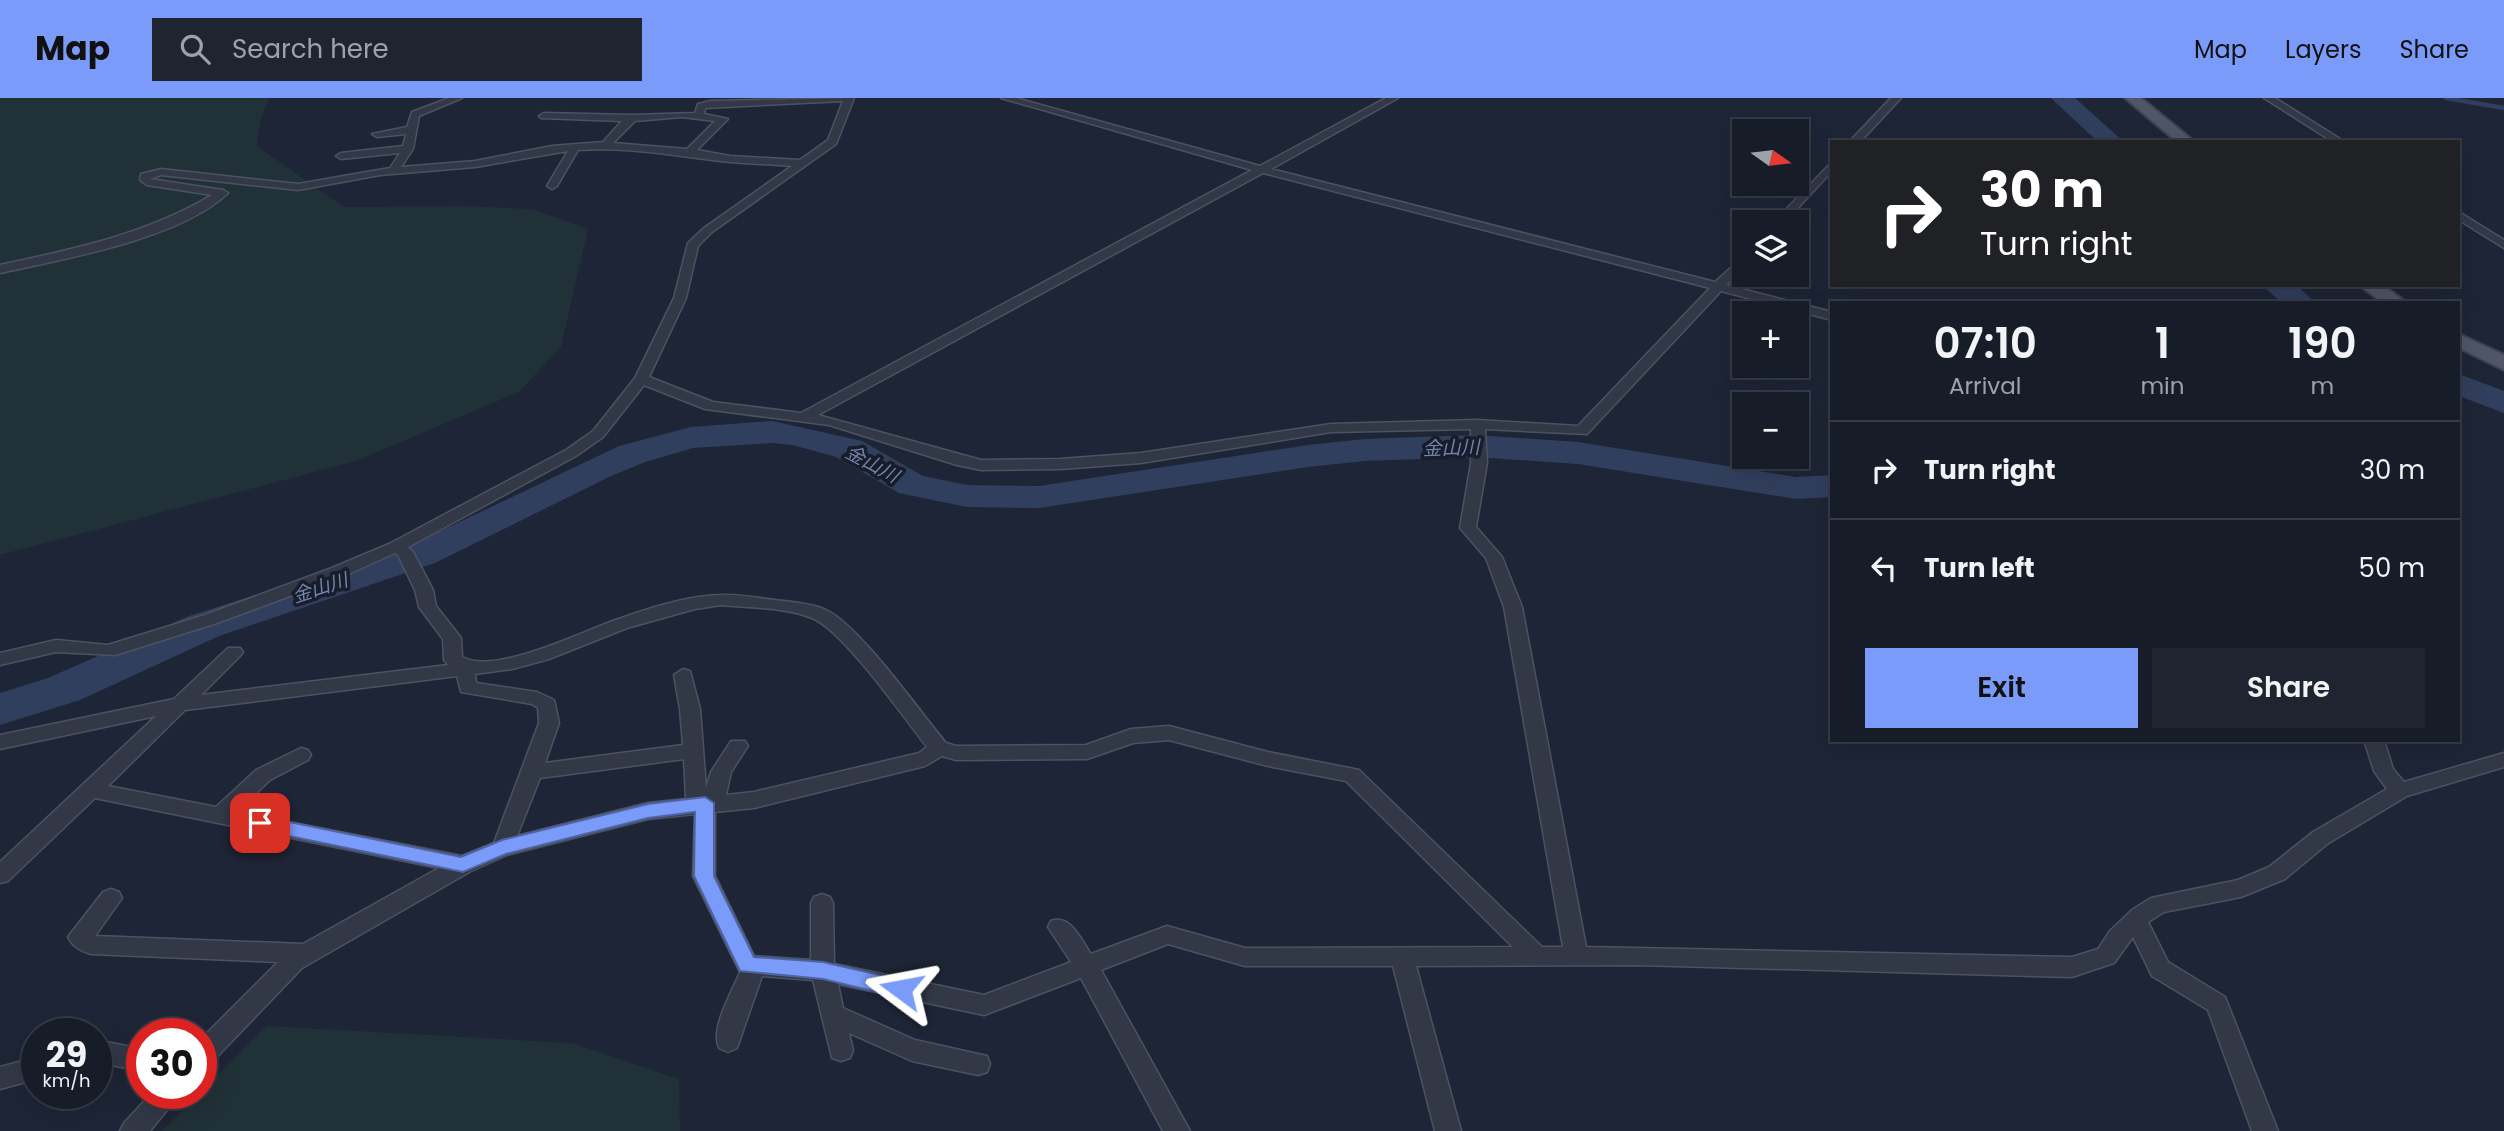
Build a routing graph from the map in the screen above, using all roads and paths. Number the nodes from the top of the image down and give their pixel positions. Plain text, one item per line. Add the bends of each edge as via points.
1 (457, 98) edge
2 (848, 98) edge
3 (1006, 98) edge
4 (1393, 98) edge
5 (1896, 98) edge
6 (2132, 98) edge
7 (2269, 98) edge
8 (416, 100) edge
9 (415, 114) junction
10 (699, 115) junction
11 (544, 116) dead end
12 (632, 118) junction
13 (411, 130) junction
14 (377, 134) dead end
15 (1856, 140) edge
16 (2184, 140) edge
17 (2337, 140) edge
18 (606, 145) junction
19 (575, 147) junction
20 (408, 149) junction
21 (689, 152) junction
22 (341, 156) dead end
23 (800, 163) junction
24 (1830, 167) edge
25 (396, 169) junction
26 (1260, 169) junction
27 (552, 186) dead end
28 (382, 187) dead end
29 (1790, 210) edge
30 (2460, 216) edge
31 (2504, 245) edge
32 (0, 269) edge
33 (1732, 272) edge
34 (1719, 286) junction
35 (2372, 287) edge
36 (2394, 301) edge
37 (1830, 315) edge
38 (2460, 341) edge
39 (2504, 364) edge
40 (641, 379) junction
41 (804, 416) junction
42 (1479, 428) junction
43 (395, 547) junction
44 (234, 652) dead end
45 (0, 659) edge
46 (464, 666) junction
47 (683, 676) dead end
48 (181, 704) junction
49 (0, 742) edge
50 (2375, 742) edge
51 (738, 746) dead end
52 (939, 748) junction
53 (693, 751) junction
54 (301, 755) dead end
55 (2504, 760) edge
56 (532, 772) junction
57 (91, 790) junction
58 (2400, 792) junction
59 (706, 803) junction
60 (220, 816) junction
61 (502, 848) junction
62 (463, 864) junction
63 (0, 875) edge
64 (111, 898) dead end
65 (822, 903) dead end
66 (2136, 921) junction
67 (1059, 926) dead end
68 (307, 954) junction
69 (1576, 956) junction
70 (1402, 957) junction
71 (1538, 957) junction
72 (754, 966) junction
73 (1087, 966) junction
74 (823, 971) junction
75 (833, 1014) junction
76 (217, 1040) edge
77 (728, 1041) dead end
78 (841, 1049) dead end
79 (978, 1064) dead end
80 (21, 1072) edge
81 (0, 1078) edge
82 (153, 1109) edge
83 (133, 1131) edge
84 (1177, 1131) edge
85 (1448, 1131) edge
86 (2265, 1131) edge

1 - 9 street
2 - 10 street via 710,104 701,106
2 - 23 street via 832,142
3 - 26 street
4 - 26 street
5 - 15 street
6 - 16 main road
7 - 17 street
8 - 9 street
9 - 13 street
10 - 12 street
10 - 21 street via 723,119
11 - 12 street
12 - 18 street
13 - 14 street
13 - 20 street
18 - 19 street
18 - 21 street
19 - 25 street via 475,164
19 - 27 street
20 - 22 street
20 - 25 street
21 - 23 street
23 - 40 street via 692,245 680,298
24 - 29 street
25 - 28 street
25 - 32 street via 298,187 161,172 145,176 151,183 223,193 196,211 130,240
26 - 34 street
26 - 41 street
30 - 31 street
33 - 34 street
34 - 37 street
34 - 42 street via 1582,431
35 - 36 main road
38 - 39 main road
40 - 41 street via 710,406
40 - 43 street via 598,434
41 - 42 street via 981,466 1141,458 1331,428
42 - 69 street via 1482,460 1471,495 1468,528 1494,557 1513,607
43 - 45 street via 223,615 109,651 56,646
43 - 46 street via 405,552 428,607 453,638 453,660
44 - 48 street
46 - 48 street
46 - 52 street via 512,663 543,655 621,624 694,604 722,600 789,607 820,614 847,635
46 - 56 street via 468,688 537,698 547,705 549,723
47 - 53 street
48 - 49 street
48 - 57 street
50 - 58 street via 2384,771
51 - 59 street
52 - 59 street via 925,759 754,800
52 - 71 street via 984,755 1087,752 1131,736 1169,733 1352,775
53 - 56 street
53 - 59 street
54 - 60 street via 262,775
55 - 58 street
56 - 61 street
57 - 60 street
57 - 63 street
58 - 66 street via 2320,838 2277,873 2241,888 2159,904
59 - 61 street via 648,811
59 - 72 street via 704,876 747,965
60 - 62 street
61 - 62 street
62 - 68 street
64 - 68 street via 79,937 91,945
65 - 74 street
66 - 69 street via 2106,956 2072,967
66 - 86 street via 2160,969 2217,1004
67 - 73 street
68 - 76 street via 294,961
69 - 71 street
70 - 71 street
70 - 73 street via 1245,957 1167,935
70 - 85 street
72 - 74 street
72 - 77 street
73 - 74 street via 984,1005
73 - 84 street
74 - 75 street
75 - 78 street
75 - 79 street via 912,1049
80 - 81 street
82 - 83 street

